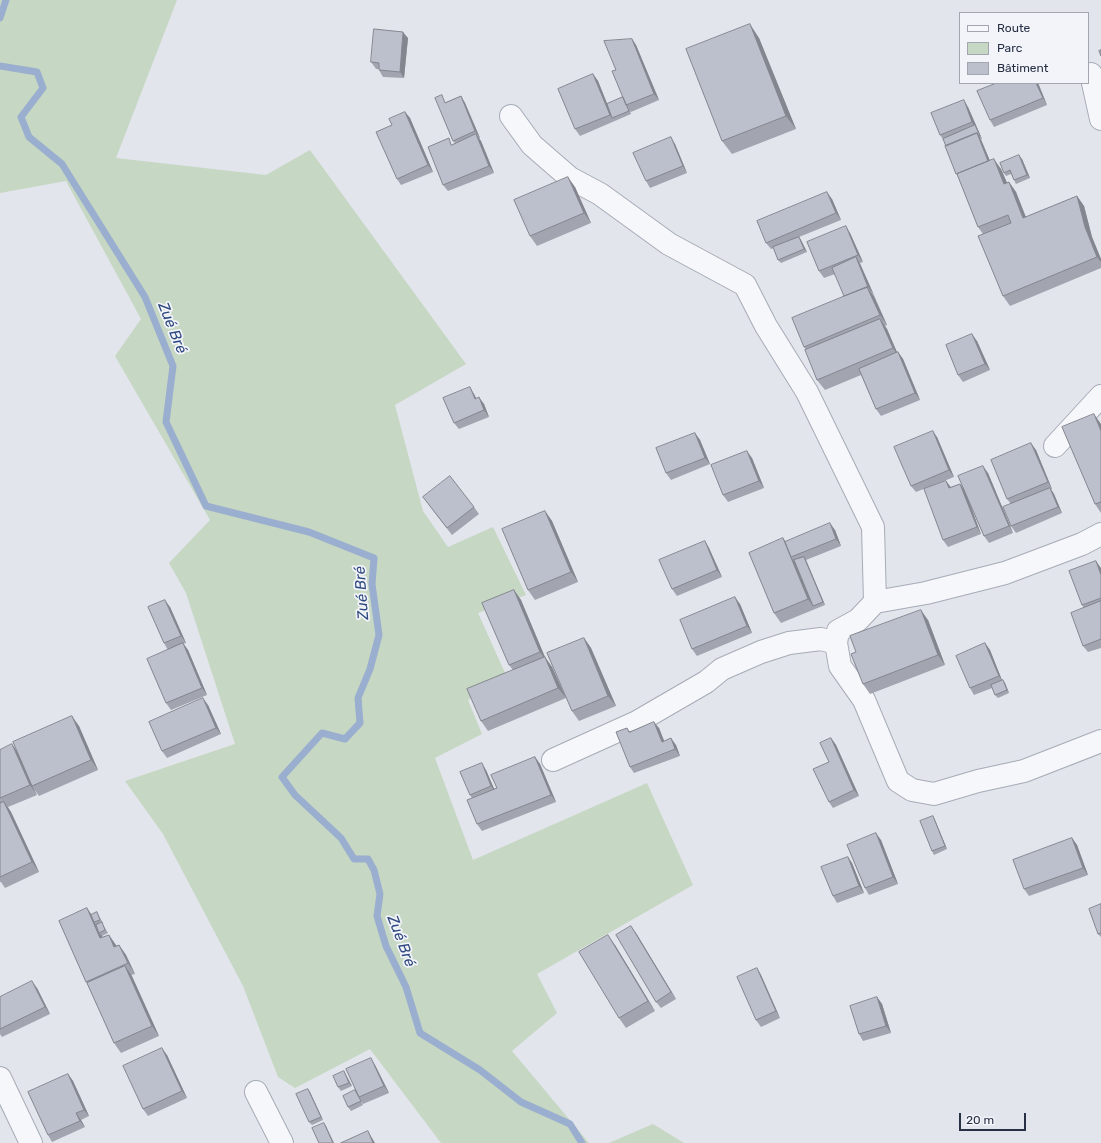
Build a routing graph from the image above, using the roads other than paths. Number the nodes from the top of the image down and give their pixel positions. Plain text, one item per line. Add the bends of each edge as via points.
1 (1091, 74) dead end
2 (511, 116) dead end
3 (1101, 119) edge
4 (1101, 396) edge
5 (1055, 446) dead end
6 (1101, 534) edge
7 (875, 602) junction
8 (836, 643) junction
9 (1101, 741) edge
10 (554, 760) dead end
11 (0, 1078) edge
12 (256, 1092) dead end
13 (31, 1143) edge
14 (282, 1143) edge

1 - 3 street
2 - 7 street via 532,145 570,178 600,194 669,244 745,284 766,326 807,392 873,527
4 - 5 street
6 - 7 street via 1082,544 1005,573 926,593
7 - 8 street via 858,620 838,631
8 - 9 street via 840,666 864,700 898,781 912,790 934,794 978,780 1024,771
8 - 10 street via 821,639 789,643 761,652 722,670 637,722
11 - 13 street
12 - 14 street

